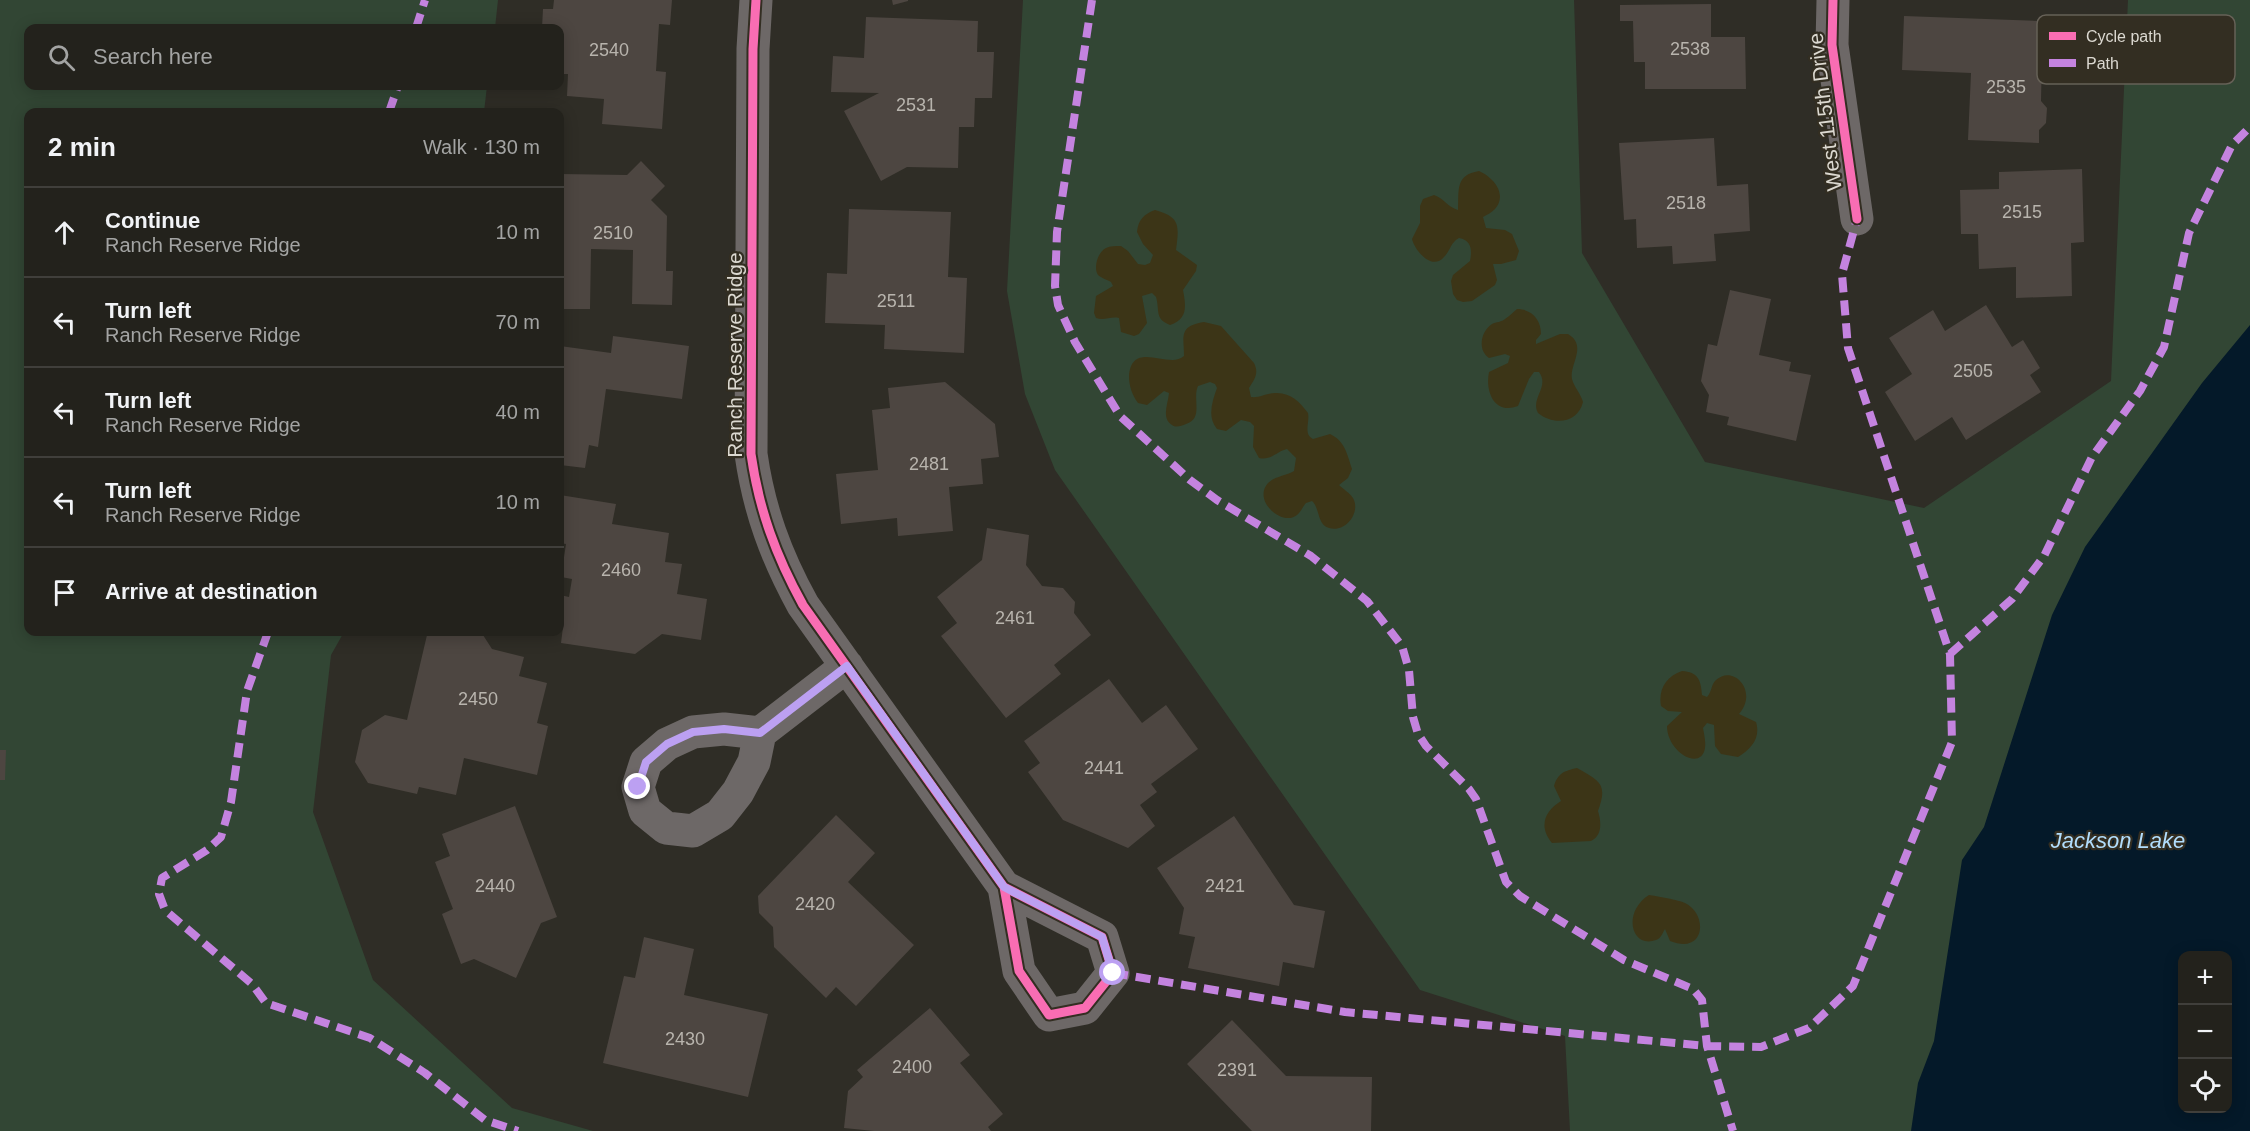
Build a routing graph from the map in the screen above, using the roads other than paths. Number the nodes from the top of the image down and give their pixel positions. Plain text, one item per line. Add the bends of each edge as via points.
1 (756, 0) edge
2 (1833, 0) edge
3 (1857, 219) dead end
4 (847, 666) junction
5 (760, 733) dead end
6 (1004, 887) dead end

1 - 4 street, Ranch Reserve Ridge via 756,489 784,570 803,605
2 - 3 street, West 115th Drive via 1832,45
4 - 5 street
4 - 6 street, Ranch Reserve Ridge

